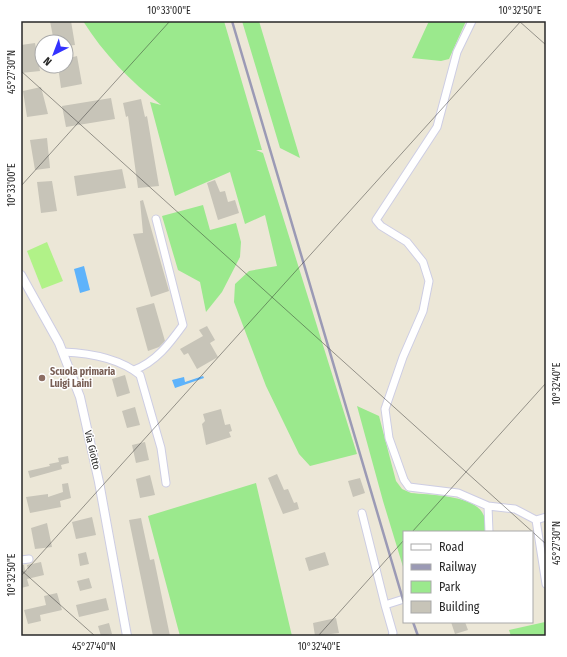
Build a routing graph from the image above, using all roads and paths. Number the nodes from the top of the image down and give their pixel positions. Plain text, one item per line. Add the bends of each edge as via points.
1 (472, 21) edge
2 (156, 219) dead end
3 (21, 275) edge
4 (63, 352) junction
5 (134, 370) junction
6 (166, 483) dead end
7 (488, 506) junction
8 (362, 513) dead end
9 (546, 516) edge
10 (536, 520) junction
11 (489, 531) edge
12 (29, 559) dead end
13 (21, 560) edge
14 (546, 584) edge
15 (403, 599) edge
16 (386, 605) junction
17 (127, 636) edge
18 (392, 636) edge

1 - 7 street via 457,52 437,127 376,220 407,242 423,262 429,281 423,311 403,357 386,408 389,438 404,480 409,487 458,493
2 - 5 street via 183,325 152,361
3 - 4 street, Via Giotto
4 - 5 street via 84,353 108,359
4 - 17 street, Via Giotto via 82,405
5 - 6 street via 140,375 154,418
7 - 10 street via 515,509
7 - 11 street
8 - 16 street
9 - 10 street
10 - 14 street
12 - 13 street
15 - 16 street
16 - 18 street

